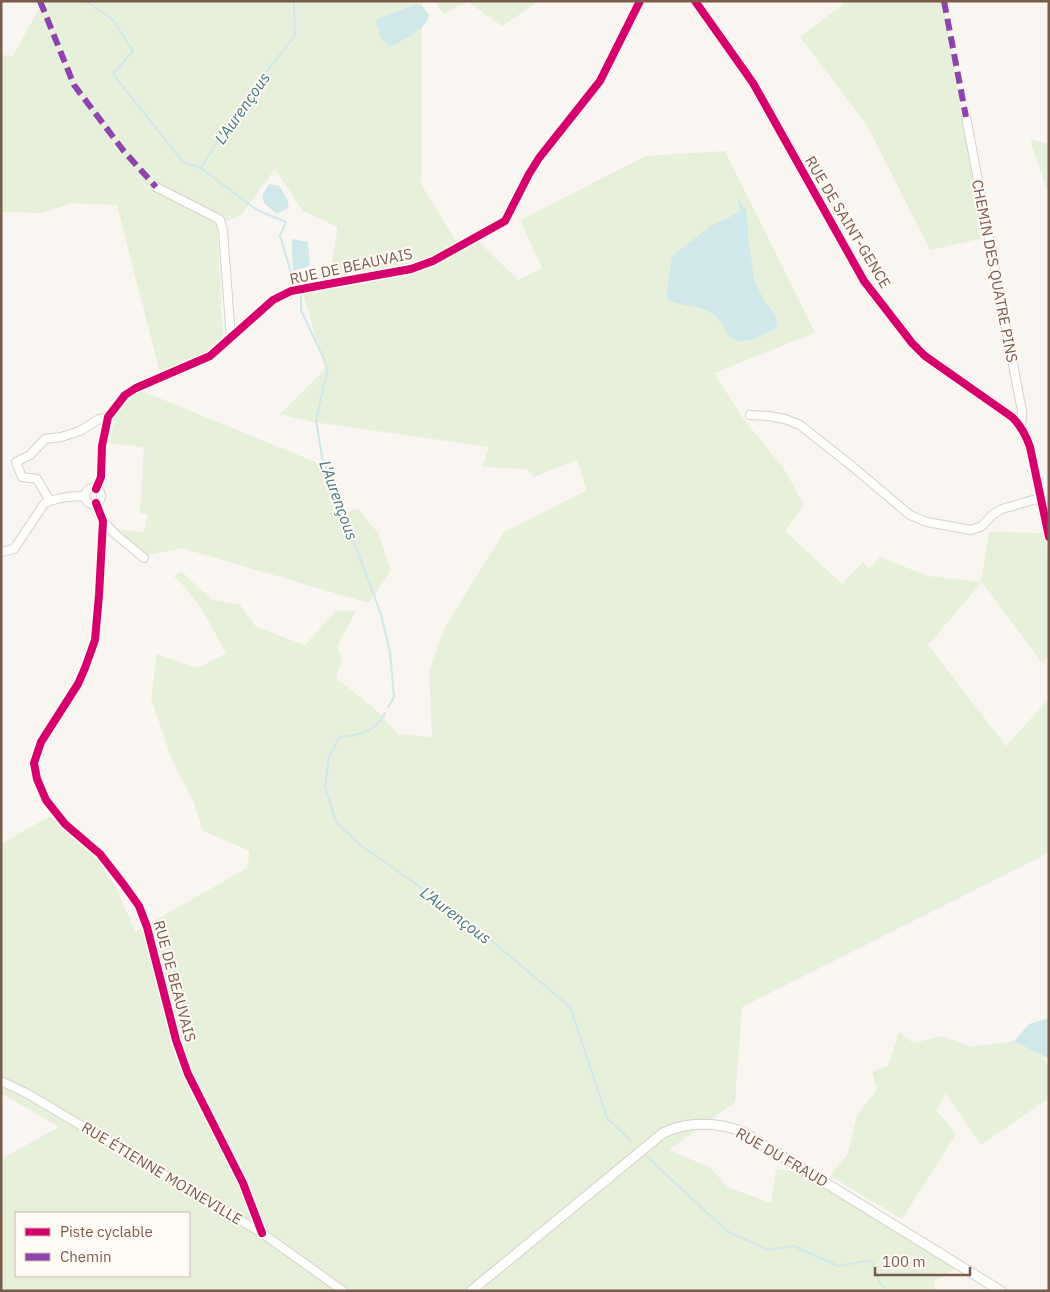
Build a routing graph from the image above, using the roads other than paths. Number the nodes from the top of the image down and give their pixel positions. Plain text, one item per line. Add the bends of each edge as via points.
1 (640, 1) edge
2 (695, 1) edge
3 (966, 117) dead end
4 (156, 187) dead end
5 (231, 338) junction
6 (750, 415) dead end
7 (108, 416) junction
8 (1020, 425) junction
9 (96, 488) junction
10 (85, 496) junction
11 (1040, 498) junction
12 (50, 500) junction
13 (96, 503) junction
14 (103, 521) junction
15 (1049, 537) edge
16 (1, 552) edge
17 (144, 558) dead end
18 (1, 1081) edge
19 (262, 1233) junction
20 (343, 1291) edge
21 (471, 1291) edge
22 (1001, 1291) edge

1 - 5 street, RUE DE BEAUVAIS via 600,81 539,158 505,220 433,261 412,269 291,291 273,300
2 - 8 street, RUE DE SAINT-GENCE via 752,83 864,281 925,356
3 - 8 street, CHEMIN DES QUATRE PINS via 1023,416
4 - 5 street via 220,220
5 - 7 street, RUE DE BEAUVAIS via 210,356 136,388 125,395
6 - 11 street via 785,419 800,426 910,515 927,522 972,530 1002,509
7 - 9 street, RUE DE BEAUVAIS via 102,446 101,477
7 - 12 street via 80,431 45,439 30,455 16,462 22,477 38,479
8 - 11 street, RUE DE SAINT-GENCE via 1030,447
9 - 10 street via 88,490
9 - 13 street via 101,494
10 - 12 street
10 - 13 street via 89,502
11 - 15 street, RUE DE SAINT-GENCE
12 - 16 street via 14,549
13 - 14 street, RUE DE BEAUVAIS
14 - 17 street
14 - 19 street, RUE DE BEAUVAIS via 95,640 78,684 41,742 34,763 37,779 46,800 65,824 100,854 139,906 188,1074 243,1183
18 - 19 street, RUE ÉTIENNE MOINEVILLE
19 - 20 street, RUE ÉTIENNE MOINEVILLE
21 - 22 street, RUE DU FRAUD via 663,1133 672,1128 707,1124 743,1132

